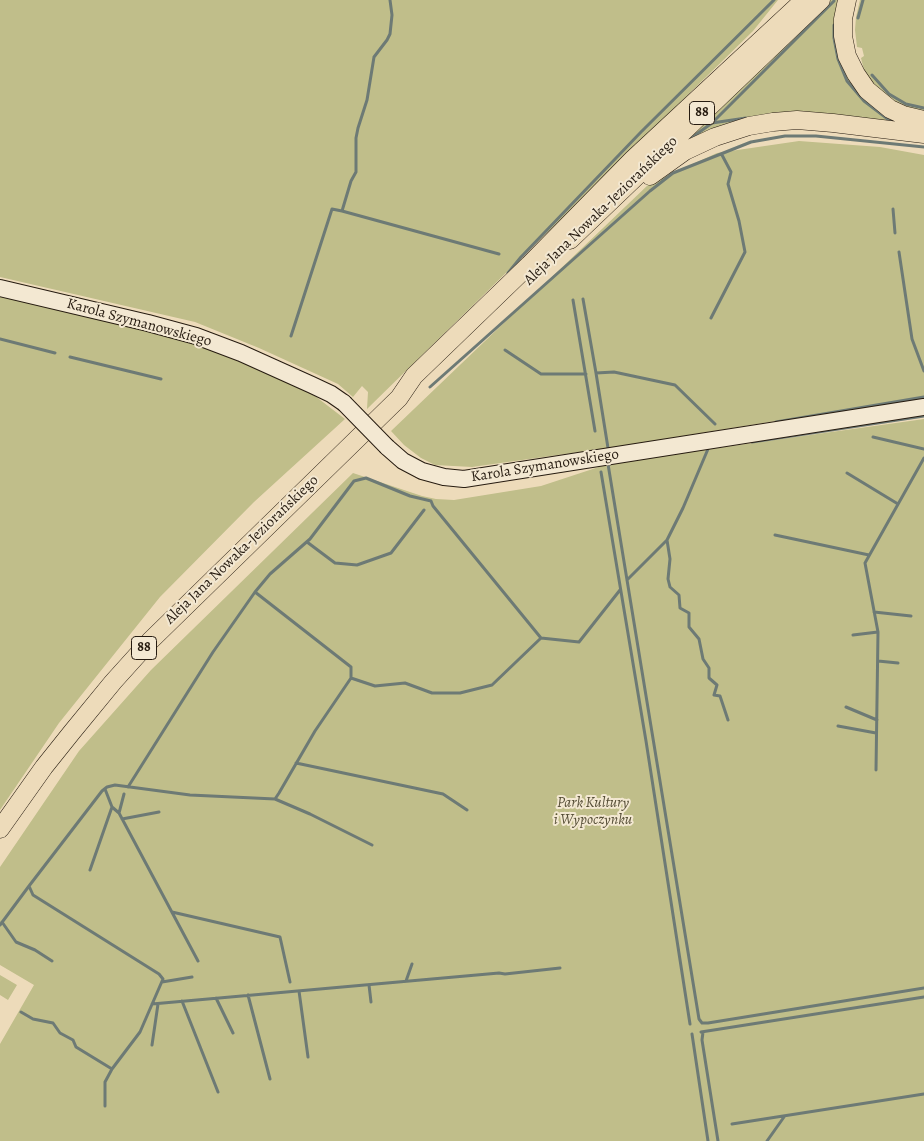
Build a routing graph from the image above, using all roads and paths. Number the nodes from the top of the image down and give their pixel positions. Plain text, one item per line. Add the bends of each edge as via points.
1 (788, 0) edge
2 (804, 0) edge
3 (821, 0) edge
4 (847, 0) edge
5 (708, 88) junction
6 (924, 120) edge
7 (924, 134) edge
8 (584, 226) junction
9 (0, 288) edge
10 (399, 398) junction
11 (924, 407) edge
12 (0, 829) edge

1 - 5 main road
2 - 5 main road, Aleja Jana Nowaka-Jeziorańskiego / 88
3 - 8 main road, Aleja Jana Nowaka-Jeziorańskiego / 88
4 - 6 main road via 843,36 846,56 856,74 868,90 890,109
5 - 10 main road, Aleja Jana Nowaka-Jeziorańskiego / 88 via 414,376
7 - 8 main road via 797,120 749,126 685,151
8 - 10 main road, Aleja Jana Nowaka-Jeziorańskiego / 88 via 420,385
9 - 11 street, Karola Szymanowskiego, bridge via 130,318 234,350 331,394 403,461 444,477 464,479
10 - 12 main road, Aleja Jana Nowaka-Jeziorańskiego / 88 via 150,641 44,766

